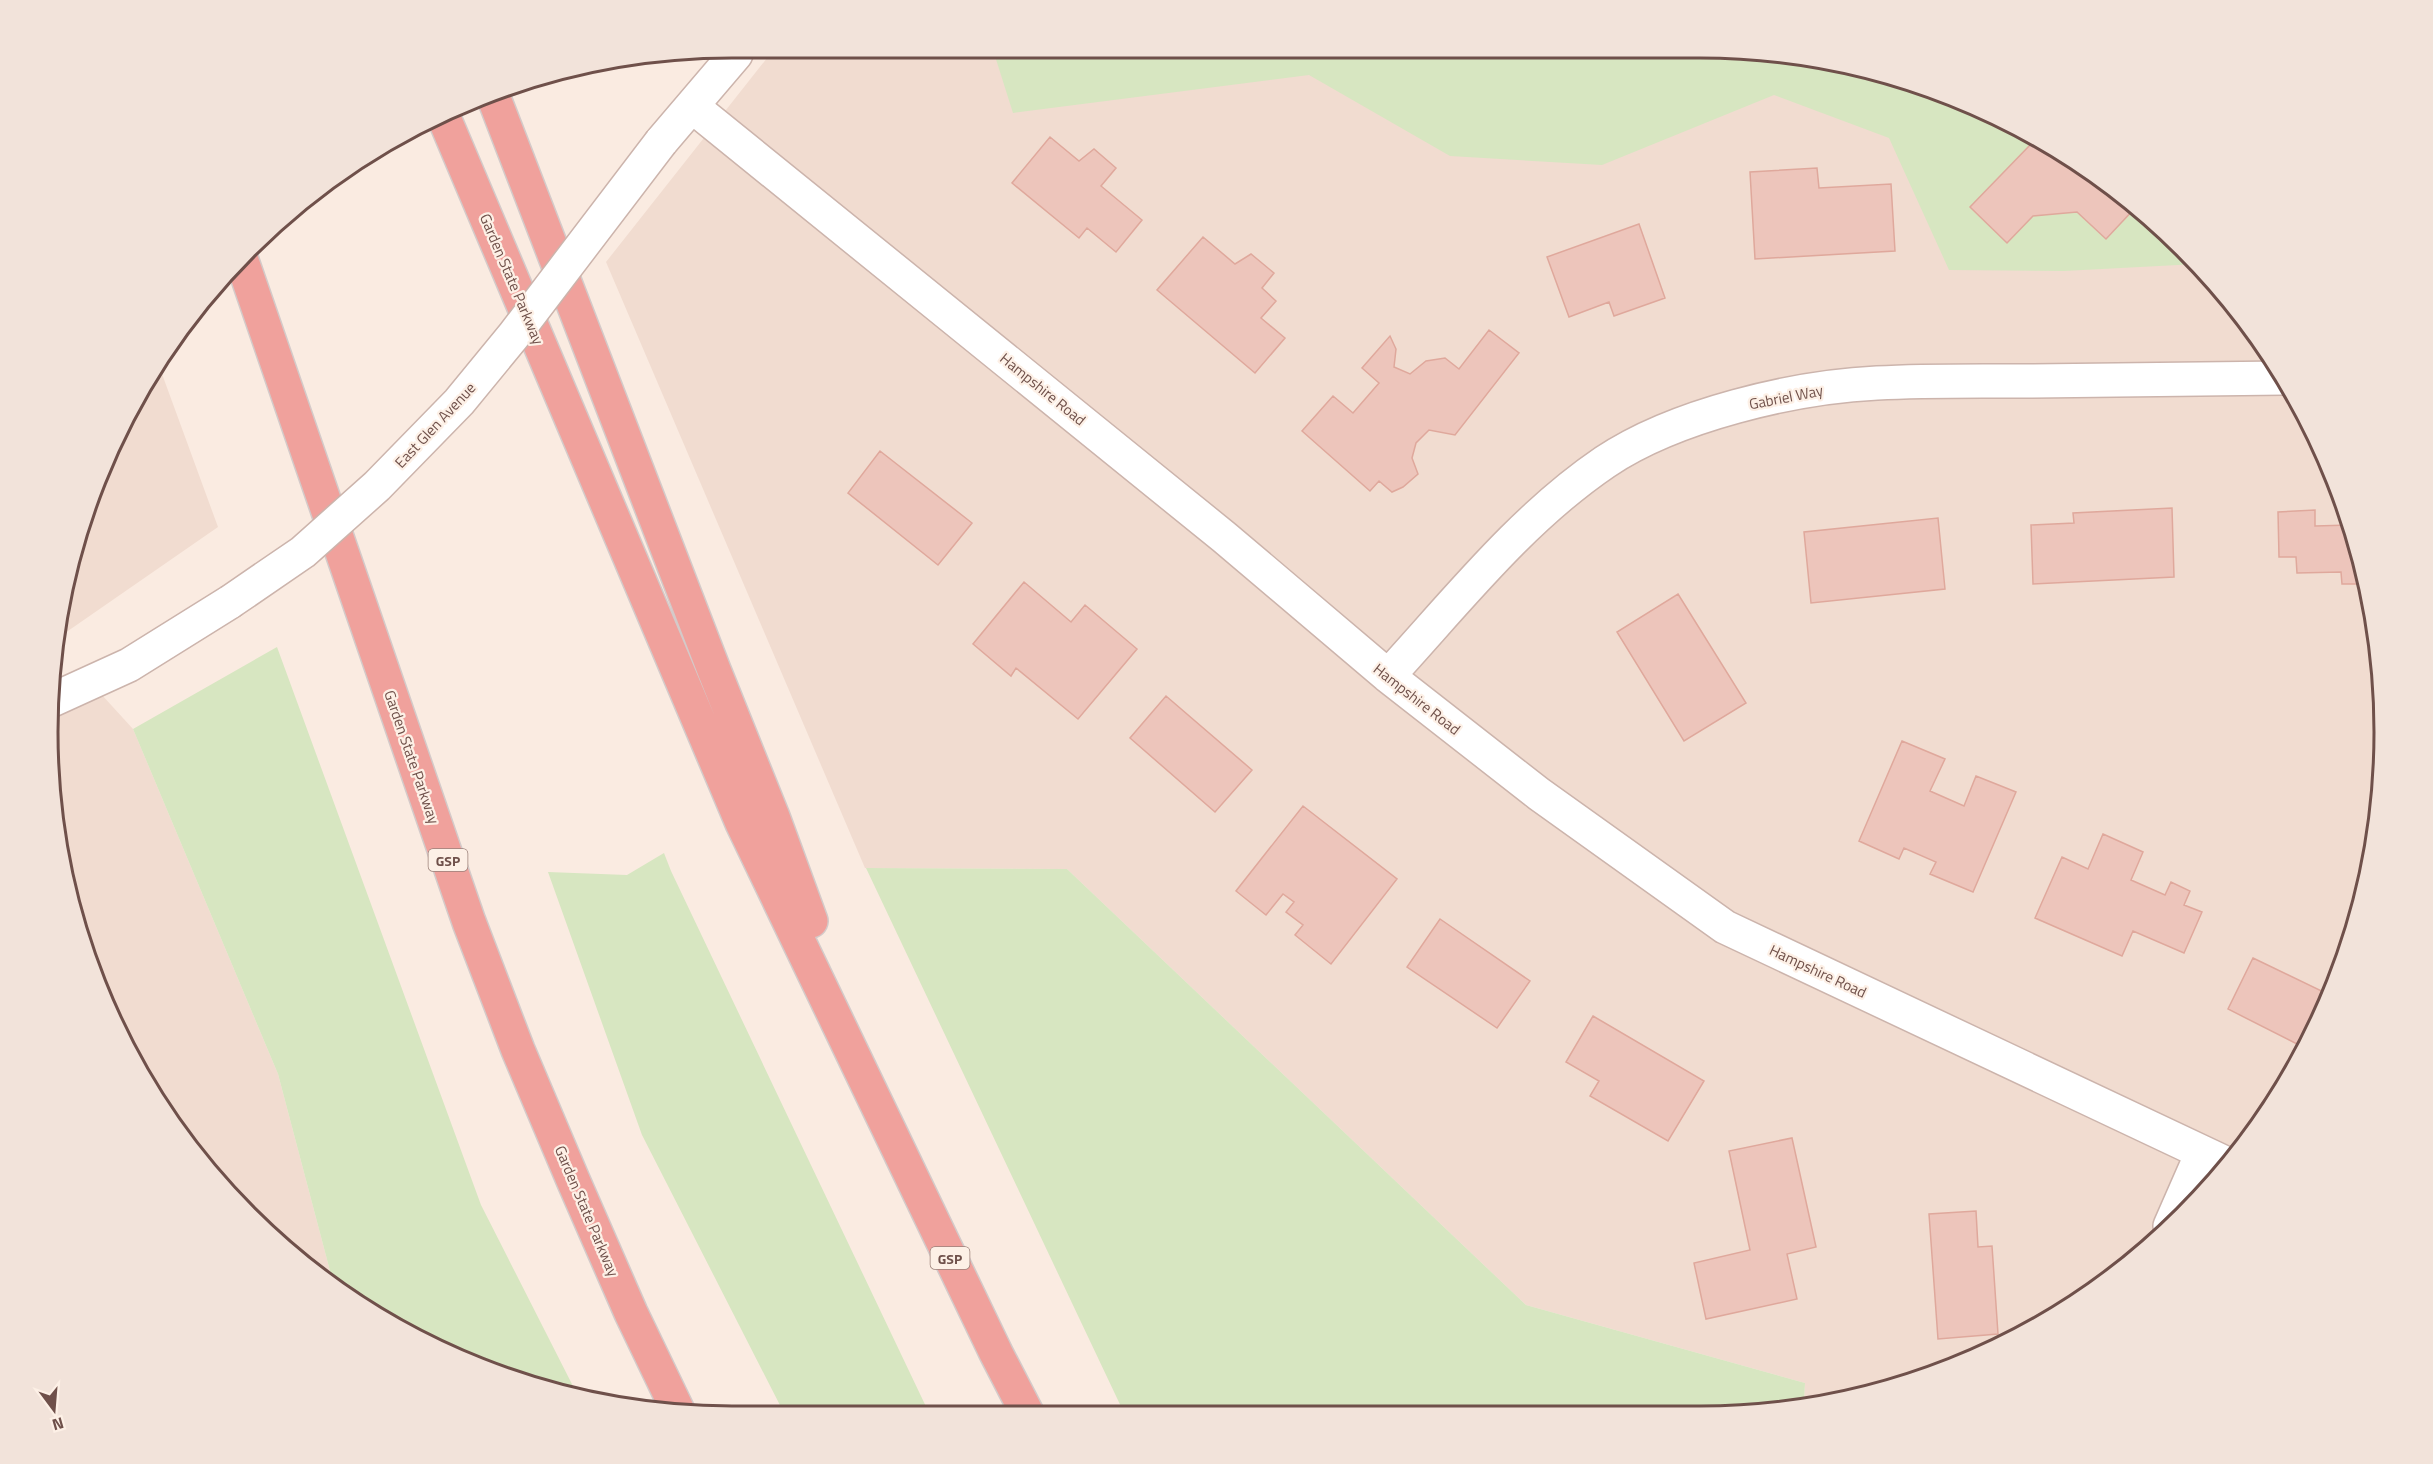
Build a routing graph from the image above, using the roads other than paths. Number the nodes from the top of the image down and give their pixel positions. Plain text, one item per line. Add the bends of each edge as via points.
1 (733, 58) edge
2 (495, 102) edge
3 (693, 106) junction
4 (446, 123) edge
5 (245, 268) edge
6 (2273, 378) edge
7 (1388, 676) junction
8 (60, 697) edge
9 (876, 1100) junction
10 (2213, 1158) edge
11 (2190, 1194) edge
12 (674, 1403) edge
13 (1024, 1406) edge

1 - 3 street, East Glen Avenue
2 - 9 highway, Garden State Parkway / GSP via 773,817
3 - 7 street, Hampshire Road via 1224,537
3 - 8 street, East Glen Avenue, bridge via 459,402 377,486 303,552 230,602 129,665
4 - 9 highway, Garden State Parkway / GSP via 742,823
5 - 12 highway, Garden State Parkway / GSP via 477,943 573,1180
6 - 7 street, Gabriel Way via 1876,382 1798,393 1718,412 1661,432 1607,460 1558,496 1514,538
7 - 10 street, Hampshire Road via 1539,795 1725,927
9 - 13 highway, Garden State Parkway / GSP
10 - 11 street

